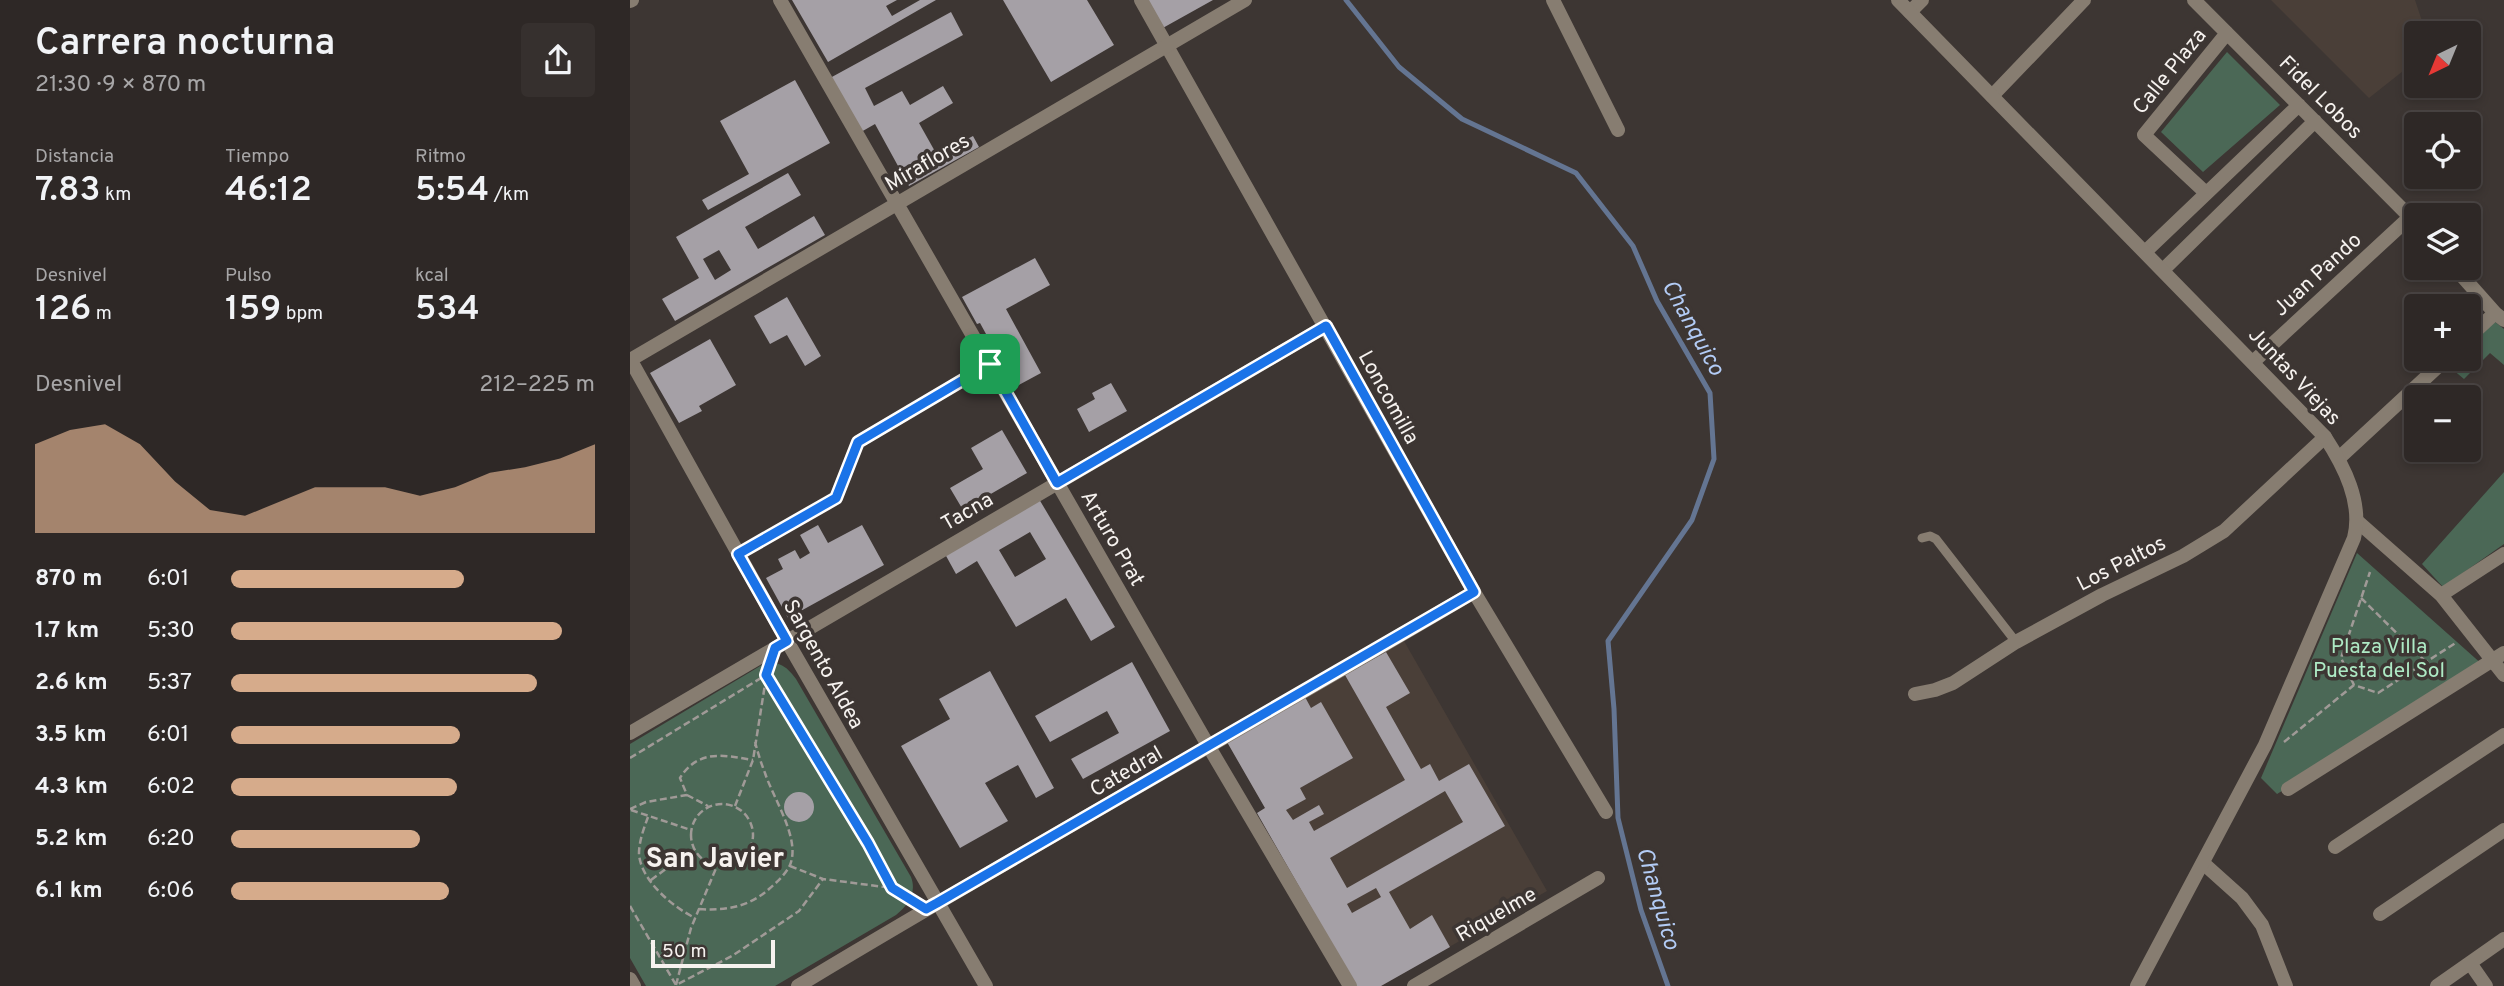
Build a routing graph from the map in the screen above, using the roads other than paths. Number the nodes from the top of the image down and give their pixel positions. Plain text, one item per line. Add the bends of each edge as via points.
1 (780, 0) edge
2 (1140, 0) edge
3 (1245, 0) edge
4 (1553, 0) edge
5 (1898, 0) edge
6 (1922, 0) edge
7 (2084, 0) edge
8 (2194, 0) edge
9 (1910, 12) junction
10 (2227, 33) junction
11 (1167, 46) junction
12 (1992, 96) junction
13 (2299, 105) junction
14 (2315, 121) junction
15 (1618, 130) dead end
16 (2206, 194) junction
17 (896, 204) junction
18 (2404, 211) edge
19 (2404, 228) edge
20 (2145, 252) junction
21 (2163, 270) junction
22 (2466, 280) edge
23 (2499, 317) edge
24 (1326, 326) junction
25 (2481, 329) edge
26 (630, 360) edge
27 (2253, 362) junction
28 (2433, 371) edge
29 (2325, 437) junction
30 (2339, 458) junction
31 (1057, 483) junction
32 (2357, 521) junction
33 (1922, 538) dead end
34 (2504, 554) edge
35 (1474, 592) junction
36 (2441, 595) junction
37 (2016, 642) junction
38 (781, 645) junction
39 (2499, 656) edge
40 (2504, 675) edge
41 (1914, 694) dead end
42 (630, 733) edge
43 (2504, 735) edge
44 (1209, 747) junction
45 (2288, 789) dead end
46 (1606, 812) dead end
47 (2504, 830) edge
48 (2335, 847) dead end
49 (2203, 863) junction
50 (1598, 878) dead end
51 (932, 906) junction
52 (2380, 914) dead end
53 (2504, 939) edge
54 (2470, 962) junction
55 (630, 979) edge
56 (634, 986) edge
57 (798, 986) edge
58 (986, 986) edge
59 (1350, 986) edge
60 (1414, 986) edge
61 (2137, 986) edge
62 (2286, 986) edge
63 (2437, 986) edge
64 (2486, 986) edge

1 - 17 street, Arturo Prat
2 - 11 street, Loncomilla
3 - 11 street, Miraflores
4 - 15 street
5 - 9 street, Juntas Viejas
6 - 9 street
7 - 12 street
8 - 10 street, Fidel Lobos
9 - 12 street, Juntas Viejas
10 - 13 street, Fidel Lobos
10 - 16 street, Calle Plaza via 2144,135
11 - 17 street, Miraflores
11 - 24 street, Loncomilla
12 - 20 street, Juntas Viejas
13 - 14 street, Fidel Lobos
13 - 16 street
14 - 18 street, Fidel Lobos
14 - 21 street
16 - 20 street
17 - 26 street, Miraflores
17 - 31 street, Arturo Prat
19 - 27 street, Juan Pando
20 - 21 street, Juntas Viejas
21 - 27 street, Juntas Viejas
22 - 23 street
23 - 25 street
24 - 31 street, Tacna
24 - 35 street, Loncomilla
26 - 38 street, Sargento Aldea via 738,554
27 - 29 street, Juntas Viejas
28 - 30 street
29 - 30 street, Juntas Viejas
29 - 37 street, Los Paltos via 2224,531
30 - 32 street, Juntas Viejas via 2352,490
31 - 38 street, Tacna
31 - 44 street, Arturo Prat
32 - 36 street
32 - 49 street, Juntas Viejas via 2354,538 2265,746
33 - 37 lane via 1936,539
34 - 36 street
35 - 44 street, Catedral
35 - 46 street, Loncomilla
36 - 39 street
37 - 41 street, Los Paltos via 1953,683
38 - 42 street, Tacna
38 - 51 street, Sargento Aldea
39 - 40 street
39 - 45 street
43 - 48 street
44 - 51 street, Catedral
44 - 59 street, Arturo Prat
47 - 52 street
49 - 61 street, Juntas Viejas
49 - 62 street via 2242,898 2262,925
50 - 60 street, Riquelme
51 - 57 street, Catedral
51 - 58 street, Sargento Aldea
53 - 54 street
54 - 63 street
54 - 64 street
55 - 56 street

